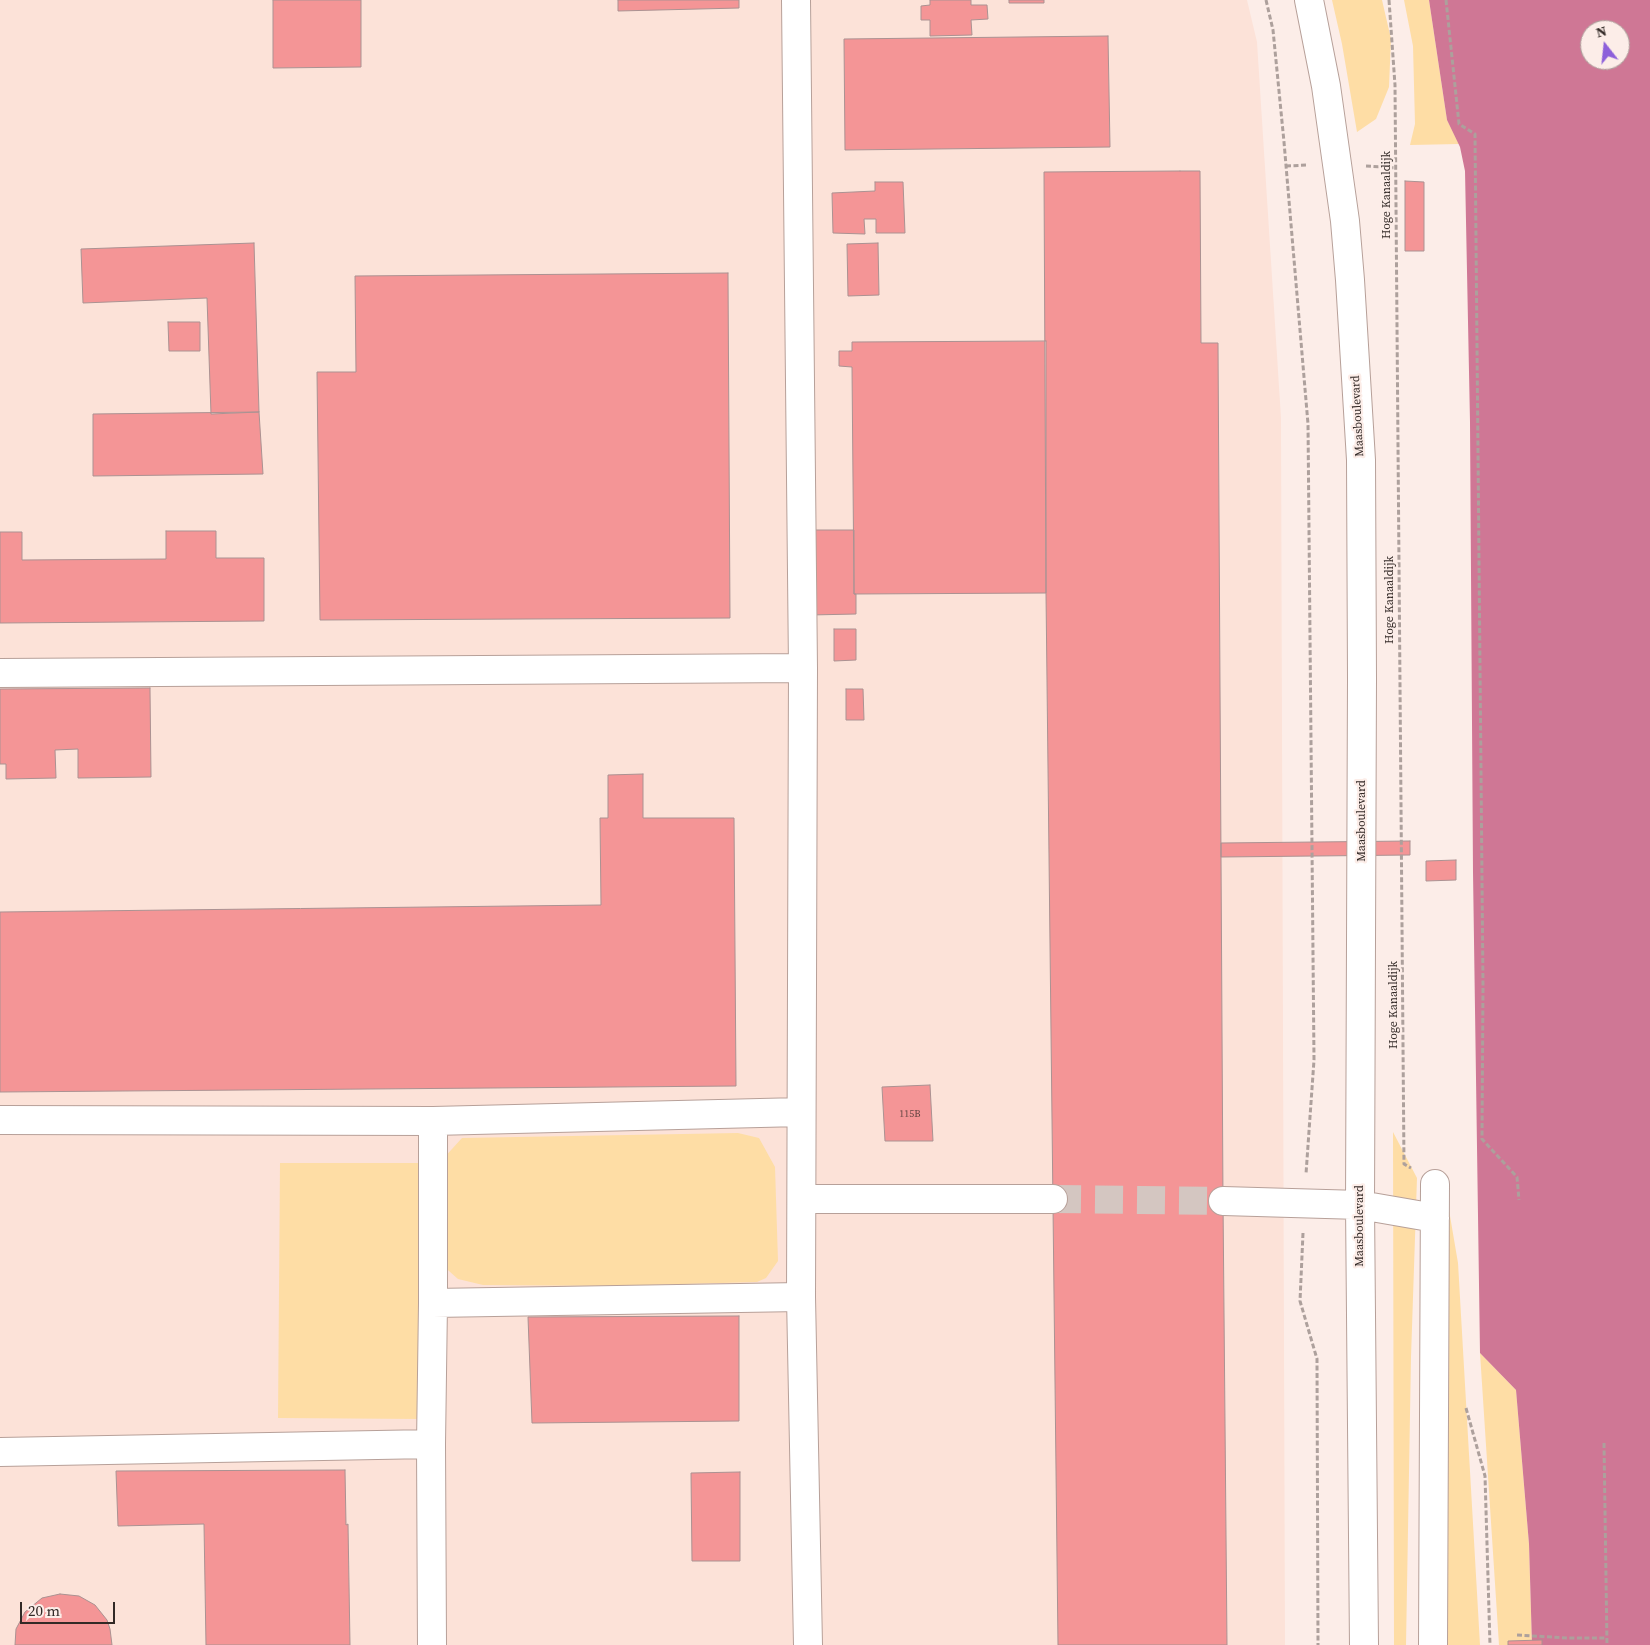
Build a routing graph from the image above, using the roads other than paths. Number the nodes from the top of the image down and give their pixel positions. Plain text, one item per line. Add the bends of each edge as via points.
1 (796, 0) edge
2 (1309, 0) edge
3 (803, 668) junction
4 (0, 673) edge
5 (801, 1112) junction
6 (0, 1120) edge
7 (434, 1122) junction
8 (1435, 1184) road end
9 (802, 1199) junction
10 (1053, 1199) tunnel mouth
11 (1223, 1201) tunnel mouth
12 (1360, 1205) junction
13 (1435, 1218) junction
14 (801, 1297) junction
15 (434, 1303) junction
16 (431, 1444) junction
17 (0, 1452) edge
18 (432, 1645) edge
19 (808, 1645) edge
20 (1364, 1645) edge
21 (1433, 1645) edge

1 - 3 street
2 - 12 street, Maasboulevard via 1326,86 1345,221 1361,460
3 - 4 street
3 - 5 street
5 - 7 street
5 - 9 street
6 - 7 street
7 - 15 street
8 - 13 street
9 - 10 street
9 - 14 street
11 - 12 street
12 - 13 street
12 - 20 street, Maasboulevard
13 - 21 street
14 - 15 street
14 - 19 street
15 - 16 street
16 - 17 street
16 - 18 street

